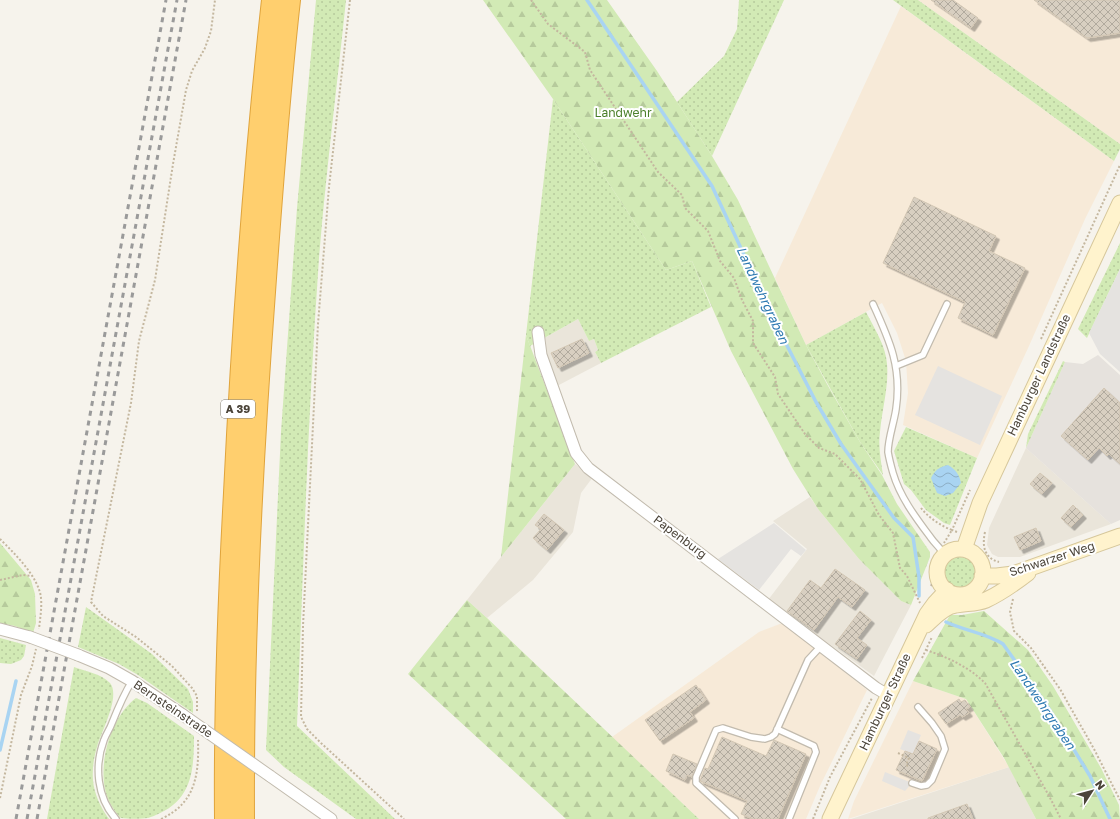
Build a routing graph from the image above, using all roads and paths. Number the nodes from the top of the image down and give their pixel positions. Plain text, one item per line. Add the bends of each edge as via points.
1 (215, 0) edge
2 (272, 0) edge
3 (290, 0) edge
4 (350, 0) edge
5 (531, 0) edge
6 (1120, 165) edge
7 (1120, 203) edge
8 (872, 304) dead end
9 (947, 304) dead end
10 (538, 332) dead end
11 (1038, 344) dead end
12 (896, 366) junction
13 (973, 484) dead end
14 (904, 499) junction
15 (952, 530) junction
16 (1120, 536) edge
17 (0, 539) edge
18 (967, 542) junction
19 (943, 552) junction
20 (1037, 566) junction
21 (32, 576) junction
22 (982, 576) junction
23 (0, 580) edge
24 (1018, 580) junction
25 (933, 584) dead end
26 (947, 590) junction
27 (920, 604) dead end
28 (0, 629) edge
29 (935, 631) dead end
30 (918, 632) junction
31 (34, 635) junction
32 (822, 645) junction
33 (36, 648) dead end
34 (926, 650) junction
35 (920, 663) dead end
36 (132, 680) junction
37 (882, 692) junction
38 (918, 707) dead end
39 (197, 716) dead end
40 (777, 729) junction
41 (198, 740) dead end
42 (898, 753) dead end
43 (908, 766) dead end
44 (912, 783) dead end
45 (0, 798) edge
46 (1120, 800) edge
47 (116, 819) edge
48 (161, 819) edge
49 (225, 819) edge
50 (244, 819) edge
51 (331, 819) edge
52 (404, 819) edge
53 (735, 819) edge
54 (790, 819) edge
55 (813, 819) edge
56 (830, 819) edge
57 (1061, 819) edge

1 - 39 path via 211,31 186,90 155,280 139,341 130,403 91,602 103,616 136,637 172,666 197,696
2 - 49 highway, A 39 via 251,223 237,427 226,671
3 - 50 highway, A 39 via 271,206 255,431 247,603
4 - 52 path via 329,187 318,324 301,717 307,729 321,743
5 - 27 path via 548,24 585,52 590,70 658,172 682,194 685,208 708,231 720,261 734,278 753,321 753,343 775,377 778,394 805,434 819,448 835,454 860,479 879,515 892,533 900,568 907,576
6 - 11 path
7 - 18 main road, Hamburger Landstraße via 983,496
8 - 12 lane via 887,335
9 - 12 lane via 923,355
10 - 32 street, Papenburg via 541,355 576,453 588,468
12 - 14 lane via 896,409 888,451 892,472
13 - 15 path
14 - 15 path via 910,493 925,513
14 - 19 lane
15 - 18 path
15 - 19 path
16 - 20 main road, Schwarzer Weg
17 - 21 path
18 - 19 main road via 957,549
18 - 22 main road via 982,569
19 - 25 path via 933,561
19 - 26 main road via 937,576
20 - 22 main road, Schwarzer Weg via 1013,574
20 - 24 main road
21 - 23 path via 23,575
21 - 31 path via 41,597
22 - 26 main road via 980,583 968,593 954,594
24 - 30 main road via 986,600 946,608
24 - 46 path via 1010,612 1014,631 1031,648 1060,690
26 - 30 main road, Hamburger Straße via 927,614
28 - 31 street, Bernsteinstraße
29 - 34 path
30 - 37 main road, Hamburger Straße
31 - 36 street, Bernsteinstraße, bridge
32 - 37 street, Papenburg
32 - 40 lane via 808,660
33 - 45 path via 21,695
34 - 35 path
34 - 57 path via 945,657 977,675 985,683
36 - 47 lane via 104,740 99,758 101,790 110,812
36 - 51 street, Bernsteinstraße, bridge
37 - 55 path via 830,777
37 - 56 main road, Hamburger Straße
38 - 44 lane via 941,736 945,749 932,780 921,786
40 - 53 lane via 775,734 765,739 723,728 716,730 696,777 696,784
40 - 54 lane via 814,746 816,752
41 - 48 path via 198,764 194,786 182,805
42 - 43 path via 909,758 906,765

